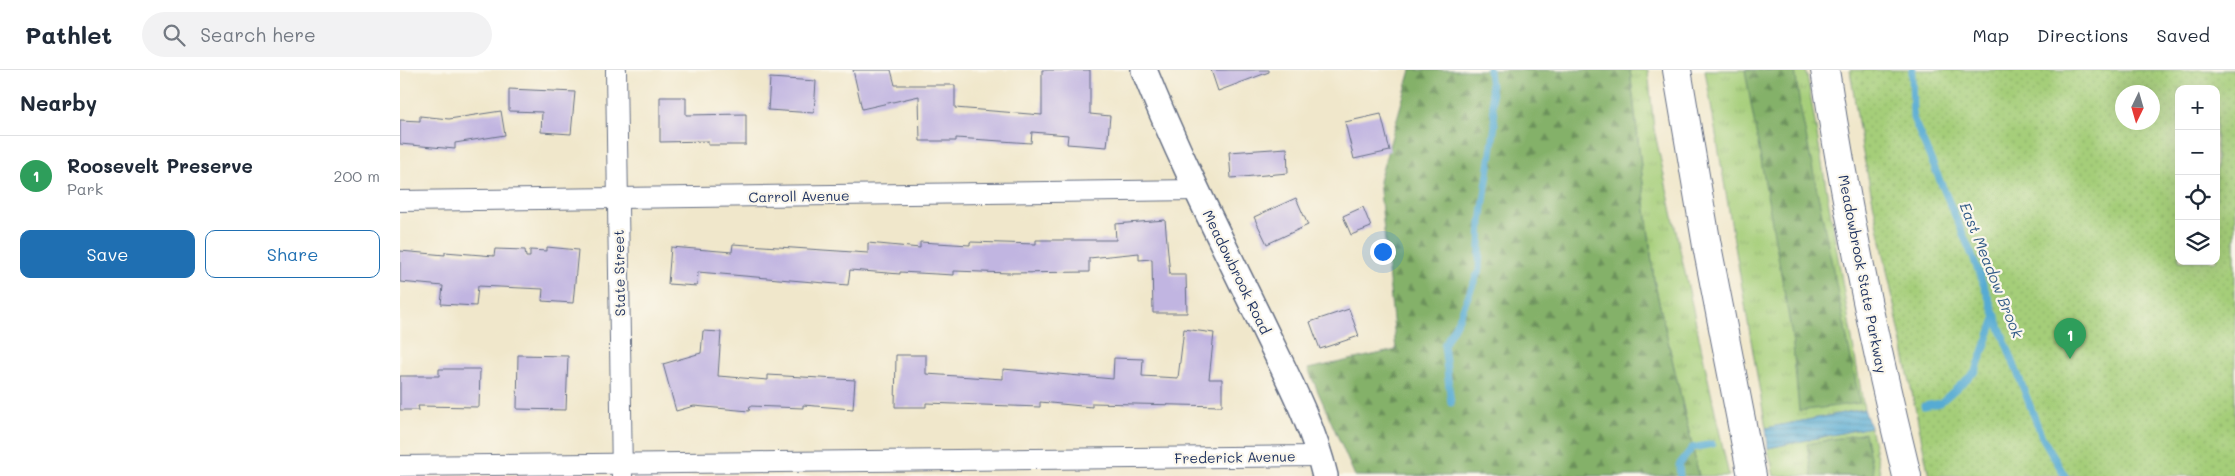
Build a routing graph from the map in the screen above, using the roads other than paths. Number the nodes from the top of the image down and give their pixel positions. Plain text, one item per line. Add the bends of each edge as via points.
1 (616, 70) edge
2 (1144, 70) edge
3 (1677, 70) edge
4 (1825, 70) edge
5 (1197, 190) junction
6 (618, 198) junction
7 (400, 201) edge
8 (400, 466) edge
9 (1322, 466) edge
10 (622, 470) edge
11 (1752, 476) edge
12 (1907, 476) edge

1 - 6 street, State Street
2 - 5 street, Meadowbrook Road
3 - 11 highway via 1706,246
4 - 12 highway, Meadowbrook State Parkway via 1849,213
5 - 6 street, Carroll Avenue
5 - 9 street, Meadowbrook Road via 1295,394
6 - 7 street, Carroll Avenue
6 - 10 street, State Street
8 - 10 street, Frederick Avenue
9 - 10 street, Frederick Avenue

